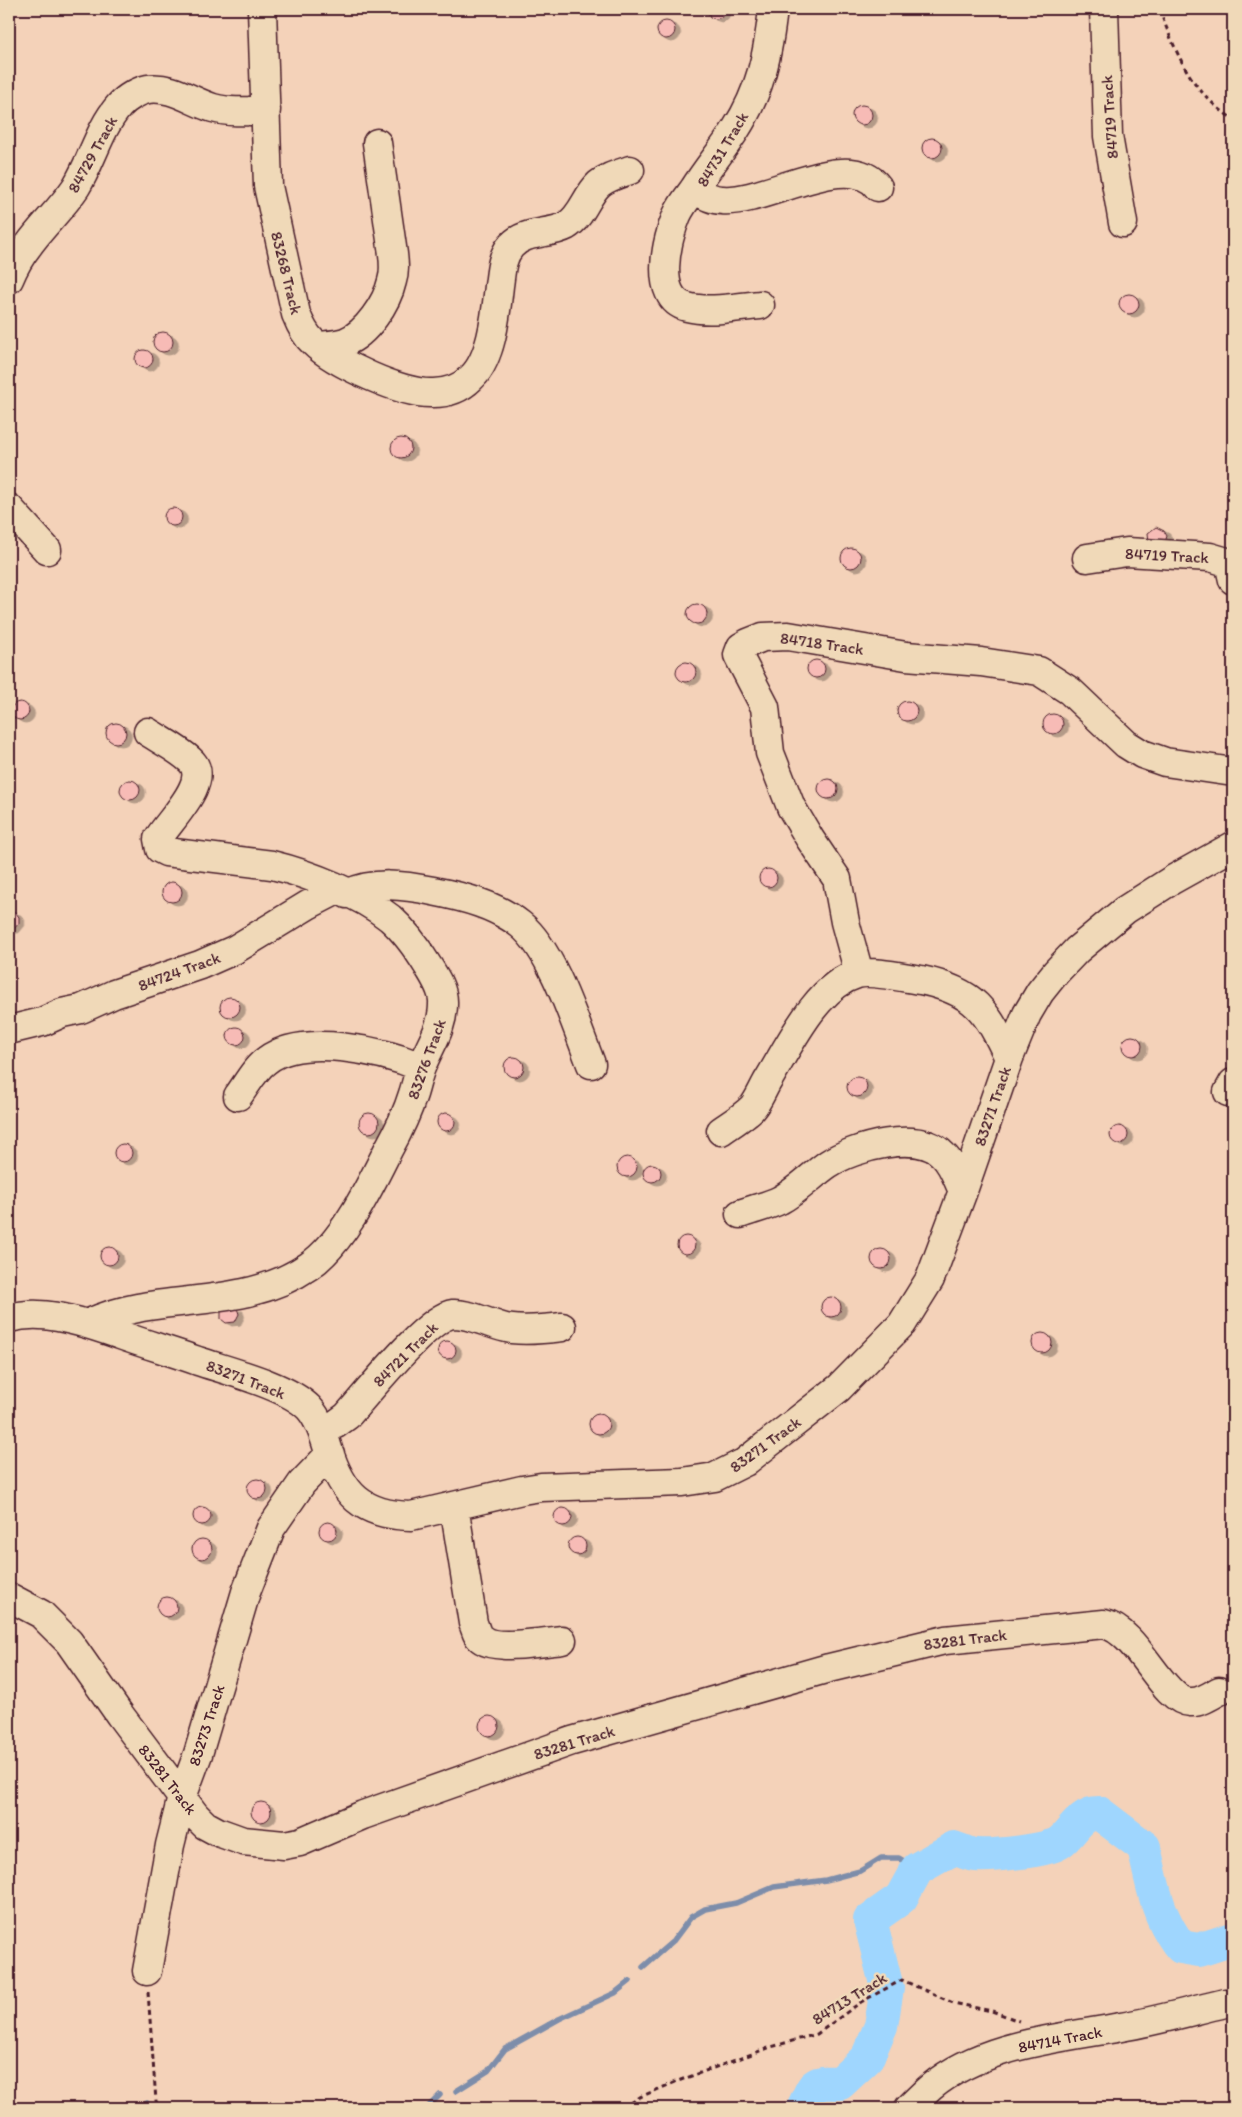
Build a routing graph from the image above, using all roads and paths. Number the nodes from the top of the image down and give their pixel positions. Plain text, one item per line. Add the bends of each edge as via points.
1 (262, 9) edge
2 (773, 9) edge
3 (1104, 9) edge
4 (1159, 9) edge
5 (266, 110) junction
6 (1233, 118) edge
7 (376, 143) dead end
8 (630, 170) dead end
9 (878, 187) dead end
10 (694, 189) junction
11 (1123, 224) dead end
12 (9, 279) edge
13 (760, 305) dead end
14 (318, 346) junction
15 (9, 508) edge
16 (48, 550) dead end
17 (1087, 558) dead end
18 (1233, 580) edge
19 (148, 732) dead end
20 (1233, 772) edge
21 (1233, 846) edge
22 (343, 891) junction
23 (859, 973) junction
24 (9, 1030) edge
25 (1009, 1058) junction
26 (591, 1064) dead end
27 (421, 1067) junction
28 (238, 1096) dead end
29 (721, 1131) dead end
30 (963, 1191) junction
31 (740, 1214) dead end
32 (9, 1318) edge
33 (89, 1323) junction
34 (562, 1327) dead end
35 (322, 1429) junction
36 (330, 1454) junction
37 (454, 1506) junction
38 (9, 1597) edge
39 (562, 1640) dead end
40 (1219, 1692) dead end
41 (182, 1797) junction
42 (147, 1971) joint
43 (1225, 2003) dead end
44 (1026, 2024) dead end
45 (159, 2108) edge
46 (623, 2108) edge
47 (909, 2108) edge

1 - 5 street, 83268 Track
2 - 10 street, 84731 Track via 768,53 760,82 736,128
3 - 11 street, 84719 Track via 1108,136
4 - 6 path via 1188,75 1220,110
5 - 12 street, 84729 Track via 215,108 159,89 148,89 127,98 102,132 76,186 28,245
5 - 14 street, 83268 Track via 270,205 296,314
7 - 14 street via 393,254 392,283 376,315 364,330 346,342
8 - 14 street, 83268 Track via 598,184 577,216 566,226 528,236 511,246 502,268 496,313 481,366 459,387 433,394 419,392 358,370
9 - 10 street, 84731 Track via 872,178 852,172 815,176 742,200 709,198
10 - 13 street via 678,212 666,253 665,278 675,302 704,310
15 - 16 street
17 - 18 street, 84719 Track via 1127,552 1210,557 1227,562
19 - 22 street, 83276 Track via 191,761 198,774 195,788 158,839 162,852 272,864
20 - 23 street, 84718 Track via 1165,762 1142,754 1126,744 1070,691 1039,671 906,656 788,636 764,637 748,642 741,646 738,655 765,707 775,770 791,807 837,878
21 - 25 street, 83271 Track via 1125,910 1077,950 1040,992
22 - 24 street, 84724 Track via 308,905 234,950 200,965 114,994 81,1010
22 - 26 street, 84724 Track via 376,885 420,888 488,906 522,926 549,963
22 - 27 street, 83276 Track via 378,910 403,931 440,988 444,1002 442,1018
23 - 25 street via 938,984 964,994 994,1026
23 - 29 street via 838,983 827,993 799,1030 752,1108
25 - 30 street, 83271 Track
27 - 28 street via 384,1054 341,1047 304,1047 266,1060
27 - 33 street, 83276 Track via 400,1128 363,1199 328,1249 310,1266 248,1294 120,1310
30 - 31 street via 942,1153 923,1144 874,1145 842,1155 778,1201
30 - 37 street, 83271 Track via 930,1279 902,1324 839,1388 746,1462 701,1480 541,1487
32 - 33 street, 83271 Track via 56,1316
33 - 35 street, 83271 Track via 277,1389 310,1408
34 - 35 street, 84721 Track via 512,1329 463,1315 445,1316 421,1333 347,1416
35 - 36 street, 83271 Track
36 - 37 street, 83271 Track via 344,1486 365,1506 378,1512 411,1516
36 - 41 street, 83273 Track via 302,1484 271,1528 246,1592
37 - 39 street via 473,1623 478,1636 497,1645
38 - 41 street, 83281 Track via 40,1614 70,1642 129,1728
40 - 41 street, 83281 Track via 1191,1702 1174,1696 1124,1635 1104,1624 966,1637 829,1668 572,1741 363,1815 300,1842 266,1844 243,1841 218,1832 200,1820
41 - 42 street, 83273 Track
42 - 45 path
43 - 47 street, 84714 Track via 996,2053 964,2066 932,2086
44 - 46 path, 84713 Track via 992,2010 953,2003 902,1980 861,2002 817,2034 678,2081

